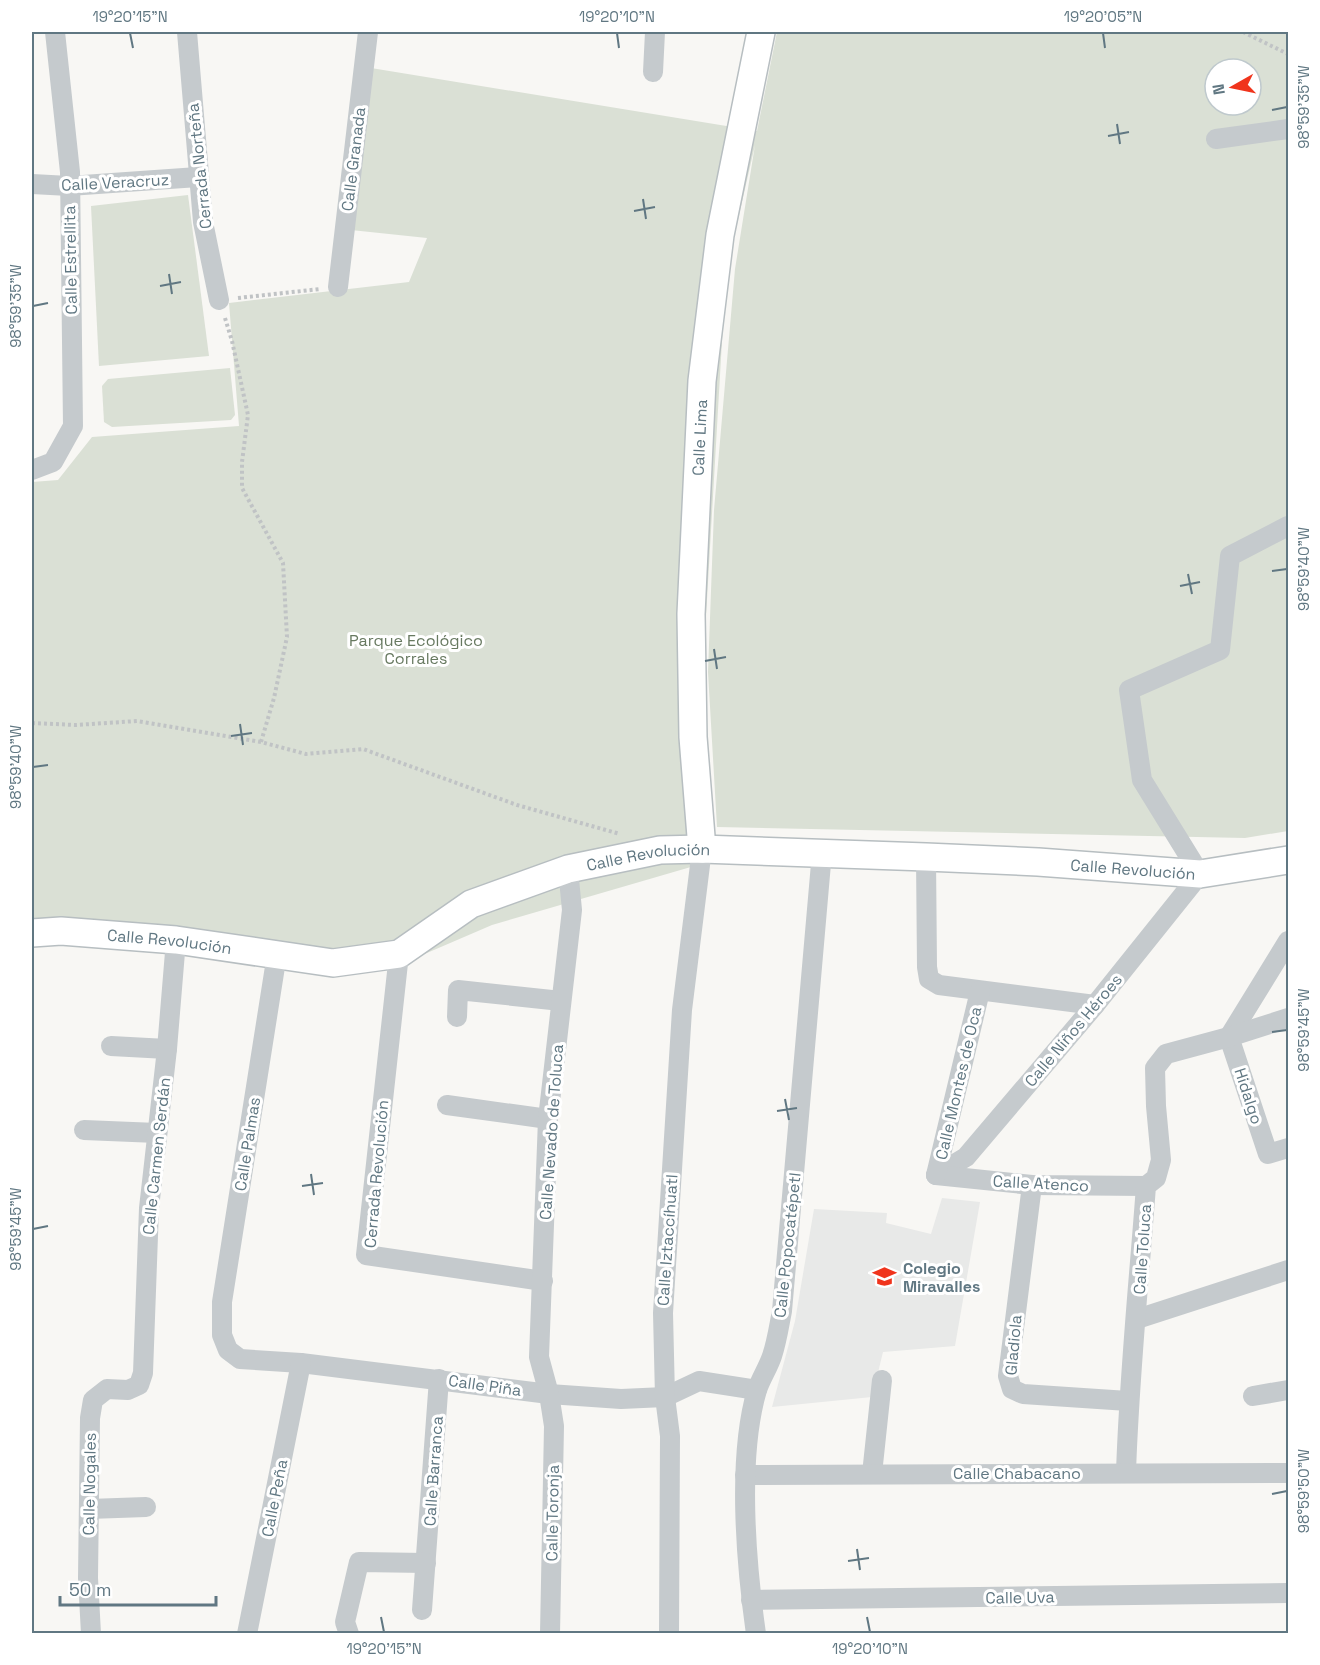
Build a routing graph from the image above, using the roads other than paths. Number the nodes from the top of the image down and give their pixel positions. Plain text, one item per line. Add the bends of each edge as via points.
1 (55, 32) edge
2 (187, 32) edge
3 (368, 32) edge
4 (655, 32) edge
5 (761, 32) edge
6 (653, 72) dead end
7 (1288, 129) edge
8 (1216, 139) dead end
9 (198, 177) junction
10 (32, 184) edge
11 (69, 186) junction
12 (338, 286) road end
13 (219, 300) road end
14 (32, 470) edge
15 (1288, 526) edge
16 (702, 849) junction
17 (822, 852) junction
18 (926, 856) junction
19 (1288, 860) edge
20 (568, 869) junction
21 (1200, 874) junction
22 (32, 933) edge
23 (176, 940) junction
24 (1288, 941) edge
25 (277, 954) junction
26 (399, 954) junction
27 (980, 991) junction
28 (561, 1001) junction
29 (1095, 1005) junction
30 (457, 1017) dead end
31 (1288, 1018) edge
32 (1229, 1037) junction
33 (111, 1046) dead end
34 (167, 1049) junction
35 (447, 1105) dead end
36 (548, 1119) junction
37 (84, 1130) dead end
38 (157, 1133) junction
39 (1288, 1148) edge
40 (936, 1175) junction
41 (1032, 1185) junction
42 (1146, 1186) junction
43 (1288, 1270) edge
44 (543, 1281) junction
45 (1137, 1319) junction
46 (222, 1335) joint
47 (301, 1364) junction
48 (143, 1372) joint
49 (439, 1379) junction
50 (882, 1380) dead end
51 (757, 1390) junction
52 (1288, 1390) edge
53 (549, 1394) junction
54 (1253, 1396) dead end
55 (665, 1397) junction
56 (1128, 1401) junction
57 (1126, 1473) junction
58 (1288, 1473) edge
59 (745, 1474) junction
60 (872, 1474) junction
61 (146, 1507) dead end
62 (89, 1509) junction
63 (426, 1563) junction
64 (1288, 1593) edge
65 (751, 1600) junction
66 (422, 1610) dead end
67 (91, 1634) edge
68 (247, 1634) edge
69 (349, 1634) edge
70 (550, 1634) edge
71 (669, 1634) edge
72 (756, 1634) edge

1 - 11 street, Calle Estrellita
2 - 9 street, Cerrada Norteña
3 - 12 street, Calle Granada
4 - 6 street
5 - 16 street, Calle Lima via 720,235 702,381 691,614 693,737
7 - 8 street
9 - 11 street, Calle Veracruz
9 - 13 street, Cerrada Norteña
10 - 11 street, Calle Veracruz
11 - 14 street, Calle Estrellita via 73,426 53,462
15 - 21 street via 1230,556 1220,650 1129,690 1142,780
16 - 17 street, Calle Revolución
16 - 20 street, Calle Revolución via 660,850
16 - 55 street, Calle Iztaccíhuatl via 682,1010 663,1313
17 - 18 street, Calle Revolución
17 - 51 street, Calle Popocatépetl via 782,1311 772,1356
18 - 21 street, Calle Revolución
18 - 27 street via 930,979 939,985
19 - 21 street, Calle Revolución
20 - 26 street, Calle Revolución via 471,904
20 - 28 street, Calle Nevado de Toluca via 572,910
21 - 29 street, Calle Niños Héroes
22 - 23 street, Calle Revolución via 61,931
23 - 25 street, Calle Revolución
23 - 34 street, Calle Carmen Serdán
24 - 32 street
25 - 26 street, Calle Revolución via 333,963
25 - 46 street, Calle Palmas via 222,1302
26 - 44 street, Cerrada Revolución via 366,1255
27 - 29 street
27 - 40 street, Calle Montes de Oca
28 - 30 street via 458,990
28 - 36 street, Calle Nevado de Toluca
29 - 40 street, Calle Niños Héroes via 966,1157
31 - 32 street, Calle Toluca
32 - 39 street, Hidalgo via 1268,1154
32 - 42 street, Calle Toluca via 1166,1054 1155,1068 1161,1160 1156,1178
33 - 34 street
34 - 38 street, Calle Carmen Serdán
35 - 36 street
36 - 44 street, Calle Nevado de Toluca
37 - 38 street
38 - 48 street, Calle Carmen Serdán via 149,1208
40 - 41 street, Calle Atenco
41 - 42 street, Calle Atenco
41 - 56 street, Gladiola via 1008,1376 1012,1389 1023,1394
42 - 45 street, Calle Toluca
43 - 45 street
44 - 53 street, Calle Nevado de Toluca via 539,1357
45 - 56 street, Calle Toluca
46 - 47 street, Calle Piña via 228,1350 240,1359
47 - 49 street, Calle Piña
47 - 68 street, Calle Peña
48 - 62 street, Calle Nogales via 139,1385 128,1390 106,1389 93,1400
49 - 53 street, Calle Piña
49 - 63 street, Calle Barranca
50 - 60 street
51 - 55 street, Calle Piña via 699,1381
51 - 59 street, Calle Popocatépetl
52 - 54 street
53 - 55 street, Calle Piña via 621,1399
53 - 70 street, Calle Toronja via 554,1426
55 - 71 street, Calle Iztaccíhuatl via 670,1436
56 - 57 street, Calle Toluca
57 - 58 street, Calle Chabacano
57 - 60 street, Calle Chabacano
59 - 60 street, Calle Chabacano
59 - 65 street, Calle Popocatépetl
61 - 62 street
62 - 67 street, Calle Nogales
63 - 66 street, Calle Barranca
63 - 69 street via 359,1562 345,1622
64 - 65 street, Calle Uva
65 - 72 street, Calle Popocatépetl

